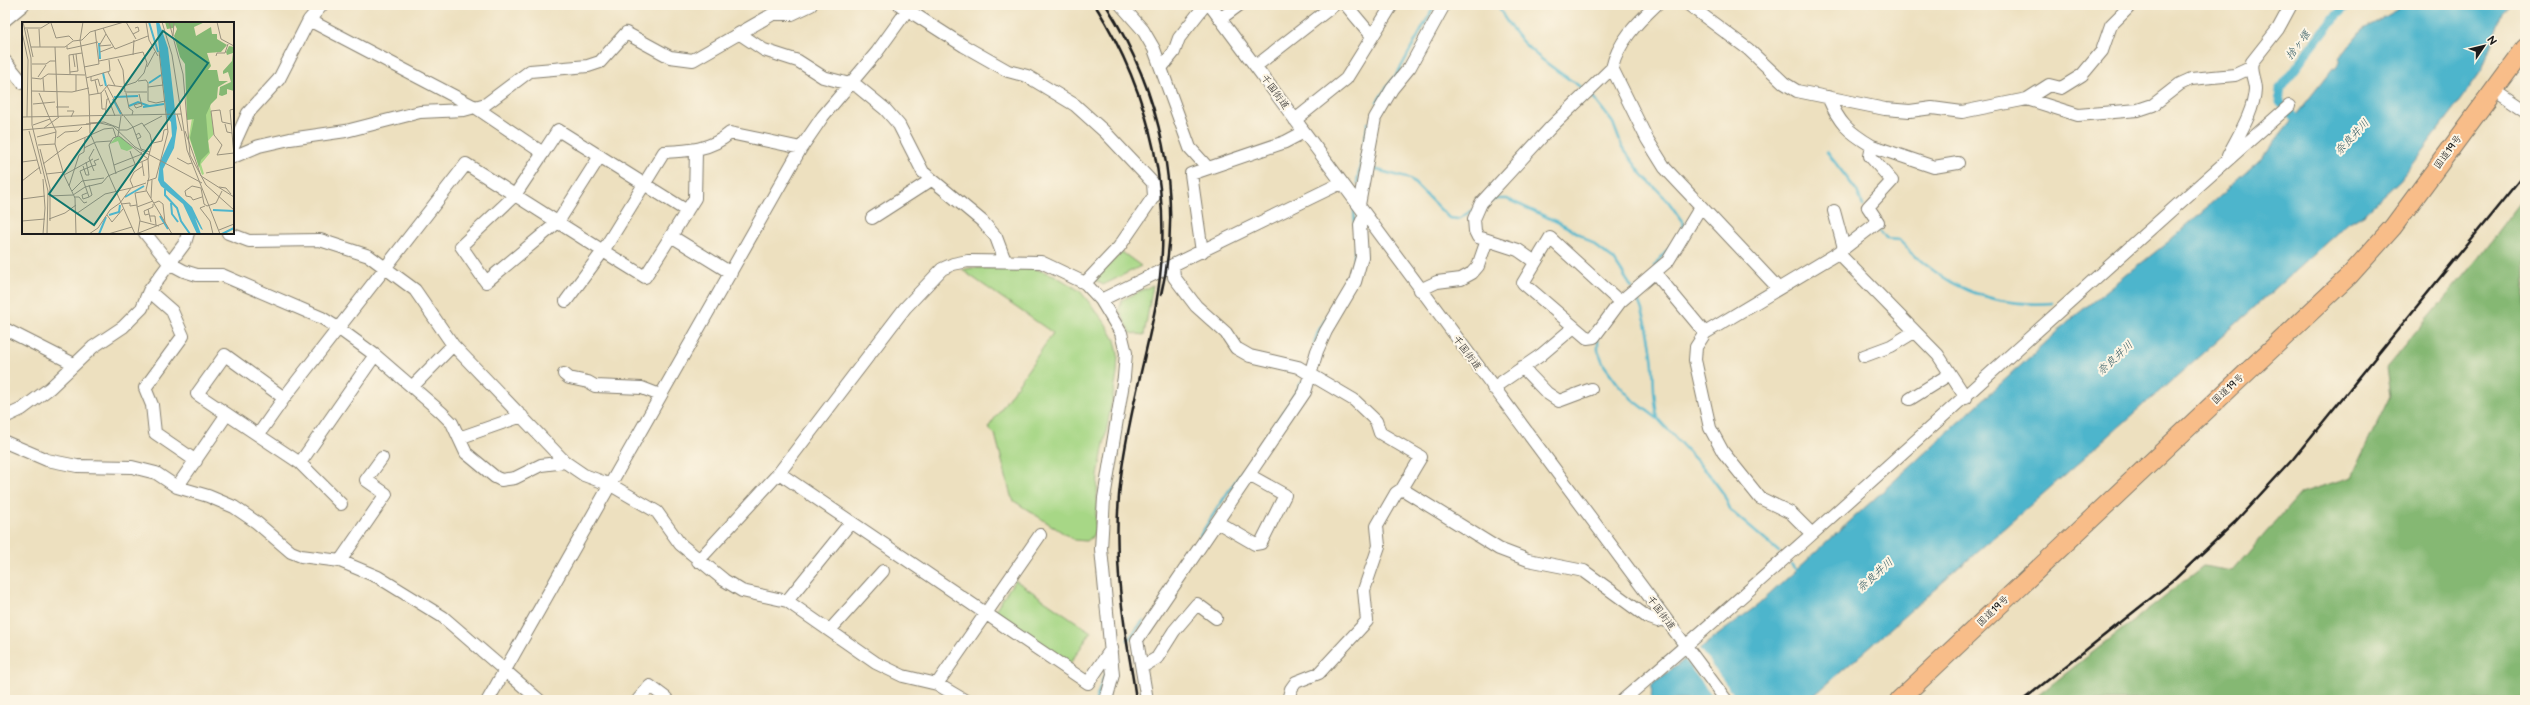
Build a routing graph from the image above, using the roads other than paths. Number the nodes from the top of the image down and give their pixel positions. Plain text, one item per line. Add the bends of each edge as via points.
1 (23, 5) edge
2 (322, 5) edge
3 (811, 5) edge
4 (1121, 5) edge
5 (1205, 5) edge
6 (1210, 5) edge
7 (1239, 5) edge
8 (1334, 5) edge
9 (1346, 5) edge
10 (1392, 5) edge
11 (1444, 5) edge
12 (1656, 5) edge
13 (1689, 5) edge
14 (2131, 5) edge
15 (2291, 5) edge
16 (906, 7) edge
17 (1220, 19) junction
18 (5, 20) edge
19 (309, 20) junction
20 (740, 34) junction
21 (1372, 36) junction
22 (2525, 48) edge
23 (5, 61) edge
24 (1256, 66) junction
25 (1161, 68) junction
26 (1612, 68) junction
27 (2250, 68) junction
28 (22, 82) edge
29 (849, 84) junction
30 (2492, 93) junction
31 (1828, 97) junction
32 (2027, 99) junction
33 (2289, 106) dead end
34 (475, 107) junction
35 (2525, 110) edge
36 (1295, 120) junction
37 (1304, 132) junction
38 (234, 144) edge
39 (1872, 146) junction
40 (802, 148) junction
41 (696, 151) junction
42 (543, 153) junction
43 (600, 156) junction
44 (234, 157) edge
45 (2224, 162) junction
46 (1958, 163) dead end
47 (1208, 168) junction
48 (931, 180) junction
49 (1341, 183) junction
50 (644, 184) junction
51 (515, 195) junction
52 (1358, 205) junction
53 (1700, 208) junction
54 (687, 211) junction
55 (1834, 211) dead end
56 (872, 218) dead end
57 (558, 222) junction
58 (146, 234) edge
59 (188, 234) edge
60 (231, 234) edge
61 (671, 236) junction
62 (1487, 240) junction
63 (603, 250) junction
64 (1841, 250) junction
65 (1202, 252) junction
66 (1005, 261) junction
67 (169, 262) junction
68 (1535, 262) junction
69 (1173, 265) junction
70 (384, 268) junction
71 (731, 273) junction
72 (1656, 274) junction
73 (1085, 283) junction
74 (1778, 288) junction
75 (1420, 290) junction
76 (148, 291) junction
77 (1101, 300) junction
78 (566, 301) dead end
79 (1620, 302) junction
80 (1574, 327) junction
81 (5, 328) edge
82 (338, 328) junction
83 (1914, 332) junction
84 (1706, 333) junction
85 (453, 345) junction
86 (375, 355) junction
87 (1864, 356) dead end
88 (74, 364) junction
89 (1522, 366) junction
90 (1307, 373) junction
91 (564, 374) dead end
92 (1950, 374) junction
93 (413, 386) junction
94 (1493, 388) junction
95 (1591, 389) dead end
96 (660, 395) junction
97 (284, 398) junction
98 (1966, 398) junction
99 (1910, 399) dead end
100 (227, 414) junction
101 (522, 416) junction
102 (5, 417) edge
103 (258, 435) junction
104 (459, 438) junction
105 (5, 442) edge
106 (382, 458) dead end
107 (196, 461) junction
108 (565, 462) junction
109 (300, 463) junction
110 (779, 473) junction
111 (1249, 475) junction
112 (611, 485) junction
113 (177, 487) junction
114 (1402, 489) junction
115 (341, 504) dead end
116 (851, 522) junction
117 (1217, 522) junction
118 (1811, 533) junction
119 (1040, 535) dead end
120 (340, 561) junction
121 (698, 561) junction
122 (883, 571) dead end
123 (787, 601) junction
124 (986, 616) junction
125 (1216, 618) dead end
126 (1664, 618) junction
127 (830, 630) junction
128 (1112, 648) junction
129 (1687, 648) junction
130 (1142, 667) junction
131 (505, 669) junction
132 (937, 684) junction
133 (666, 698) dead end
134 (488, 700) edge
135 (539, 700) edge
136 (638, 700) edge
137 (964, 700) edge
138 (1106, 700) edge
139 (1147, 700) edge
140 (1288, 700) edge
141 (1623, 700) edge
142 (1726, 700) edge
143 (1899, 700) edge

1 - 18 street
2 - 19 street
3 - 20 street via 792,14 773,14
4 - 25 street via 1142,30 1154,49
5 - 25 street via 1179,38 1174,52
6 - 17 street, 千国街道
7 - 17 street
8 - 24 street
9 - 21 street
10 - 21 street
11 - 52 street via 1410,67 1392,89 1375,118
12 - 26 street via 1633,27 1615,56
13 - 31 street via 1748,49 1784,83 1797,91
14 - 32 street via 2111,25 2102,50 2082,75 2061,88 2049,85
15 - 27 street via 2278,29
16 - 29 street via 877,52
16 - 73 street via 971,50 1008,71 1027,76 1075,105 1105,132 1153,183 1154,196 1119,247
17 - 24 street, 千国街道
19 - 34 street
19 - 38 street via 279,79 248,113
20 - 29 street via 764,50 798,61 823,77
20 - 34 street via 693,60 670,57 626,33 600,62 588,66 578,65 530,72 498,96
21 - 36 street via 1346,79
22 - 30 highway, 国道19号
23 - 28 street
24 - 36 street, 千国街道
25 - 47 street via 1190,148
26 - 53 street via 1647,139 1662,162
26 - 62 street via 1552,126 1481,203 1474,219 1475,231 1478,237
27 - 32 street via 2235,75 2191,79 2153,104 2138,110 2078,115
27 - 45 street via 2255,88 2252,108
29 - 40 street via 823,116
29 - 48 street via 857,86 885,109 899,125 923,172
30 - 35 street via 2500,93
30 - 143 highway, 国道19号 via 2393,227 2348,276
31 - 32 street via 1885,109 1910,111 1932,108 1962,112
31 - 39 street via 1838,120 1858,138
33 - 45 street
34 - 42 street
34 - 44 street via 420,112 346,131 259,146
36 - 37 street, 千国街道
37 - 47 street via 1285,142
37 - 49 street, 千国街道
39 - 46 street via 1934,167
39 - 64 street via 1870,156 1892,181 1868,207 1878,222
40 - 41 street via 730,133 720,141
40 - 71 street
41 - 50 street via 664,152
41 - 54 street via 695,198
42 - 43 street via 558,130
42 - 51 street
43 - 50 street
43 - 57 street
45 - 98 street via 2070,300
47 - 65 street via 1192,174
48 - 56 street
48 - 66 street via 982,221 996,238
49 - 52 street, 千国街道
49 - 65 street
50 - 54 street
50 - 63 street
51 - 57 street
51 - 57 street via 461,246 486,282
51 - 70 street via 466,164
52 - 75 street, 千国街道
52 - 90 street via 1362,257 1355,282 1326,331
53 - 72 street via 1668,261
53 - 74 street
54 - 61 street
55 - 64 street
57 - 63 street
58 - 67 street
59 - 67 street via 185,243
60 - 70 street via 249,241 320,240 369,256
61 - 63 street via 645,277
61 - 71 street
62 - 68 street via 1518,250
62 - 75 street via 1478,266 1472,273 1461,279 1437,282
63 - 78 street
64 - 74 street
64 - 83 street
65 - 69 street
66 - 73 street via 1041,262
66 - 110 street via 968,261 953,264 942,270 905,308
67 - 76 street
67 - 82 street via 184,272 222,275
68 - 79 street via 1550,238
68 - 80 street via 1523,282
69 - 77 street
69 - 90 street via 1174,277 1191,300 1226,333 1236,348 1250,356
70 - 82 street
70 - 85 street via 415,290
71 - 96 street
72 - 79 street
72 - 84 street
73 - 77 street
74 - 84 street
75 - 94 street, 千国街道
76 - 88 street via 142,308 123,327 93,346
76 - 107 street via 172,311 183,336 145,388 152,405 155,434
77 - 128 street via 1120,333 1126,353 1106,476 1101,549
79 - 80 street via 1594,337 1586,338
80 - 89 street via 1542,355
81 - 88 street
82 - 86 street
82 - 97 street
83 - 87 street via 1892,346
83 - 92 street via 1938,355
84 - 118 street via 1696,347 1695,360 1710,428 1723,452 1760,498 1792,513
85 - 93 street
85 - 101 street
86 - 93 street
86 - 109 street
88 - 102 street via 50,388 22,409
89 - 94 street
89 - 95 street via 1547,393 1560,401
90 - 111 street via 1305,392
90 - 114 street via 1354,400 1376,421 1380,433 1421,457
91 - 96 street via 595,386 642,388
92 - 98 street
92 - 99 street
93 - 104 street via 452,423
94 - 126 street, 千国街道
96 - 112 street
97 - 100 street via 225,355 197,394
97 - 103 street
98 - 118 street
100 - 103 street
100 - 107 street
101 - 104 street
101 - 108 street
103 - 109 street
104 - 108 street via 466,453 501,480 515,478 541,466
105 - 113 street via 47,460 77,466 132,467 156,473
106 - 120 street via 366,480 386,494
107 - 113 street
108 - 112 street via 584,474
109 - 115 street
110 - 116 street
110 - 121 street
111 - 117 street
111 - 117 street via 1284,495 1261,543 1255,544
112 - 121 street via 657,512 680,544
112 - 131 street
113 - 120 street via 234,507 291,552 301,556
114 - 126 street via 1499,550 1528,560 1584,571 1647,618
114 - 140 street via 1396,493 1377,526 1379,546 1364,590 1367,621 1319,673 1296,682
116 - 123 street
116 - 124 street
117 - 130 street via 1138,640
118 - 129 street
119 - 124 street
120 - 131 street via 378,577 423,603
121 - 123 street via 742,591
122 - 127 street
123 - 127 street
124 - 128 street via 1088,683
124 - 132 street
125 - 130 street via 1197,604 1174,631 1158,658
126 - 129 street, 千国街道
127 - 132 street via 876,663 902,676
128 - 138 street via 1113,675
129 - 141 street
129 - 142 street, 千国街道
130 - 139 street
131 - 134 street
131 - 135 street
132 - 137 street
133 - 136 street via 650,686

